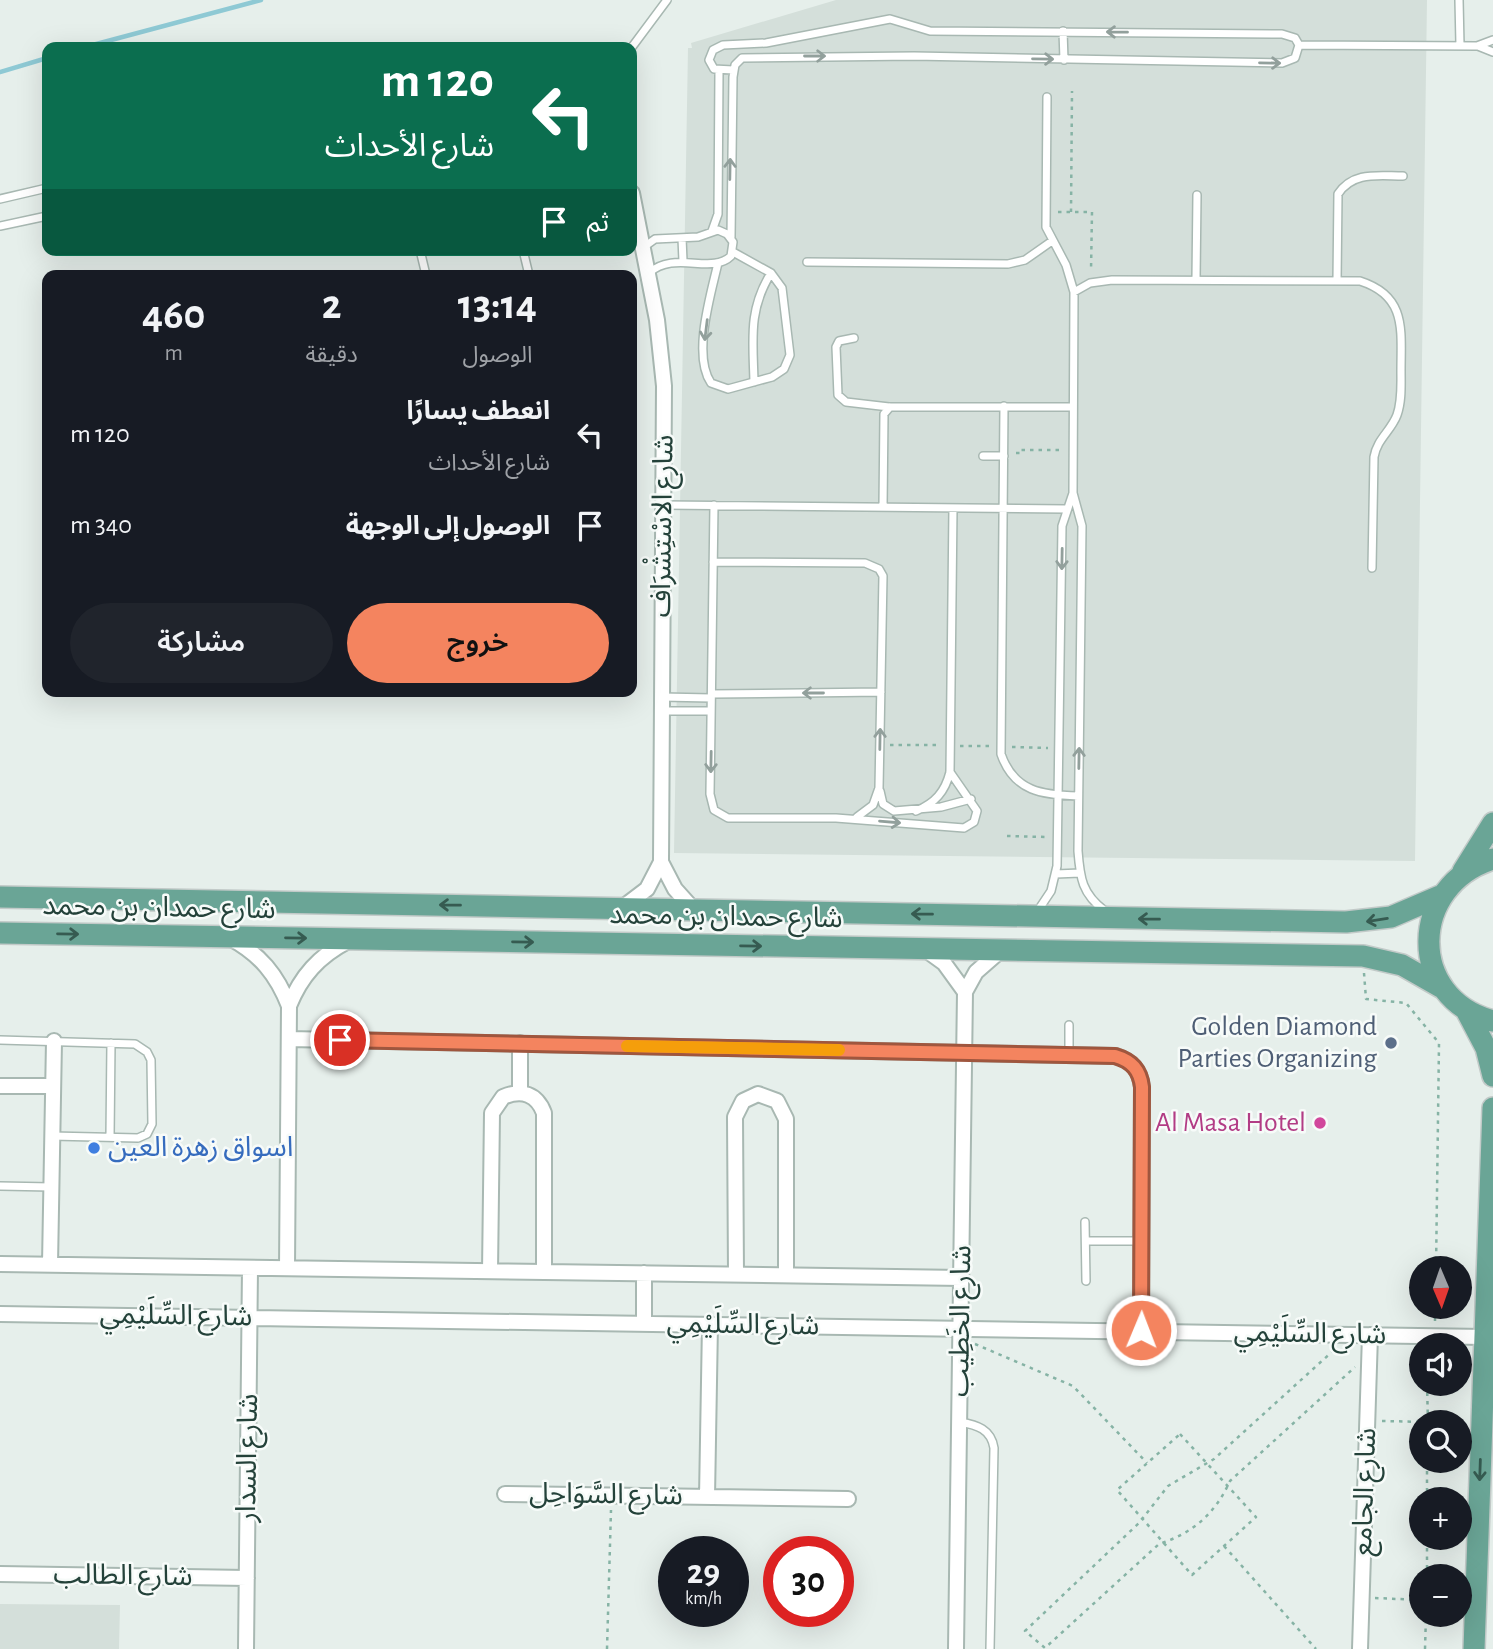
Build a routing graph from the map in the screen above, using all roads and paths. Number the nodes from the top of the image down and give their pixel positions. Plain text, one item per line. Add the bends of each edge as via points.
1 (667, 0) edge
2 (1459, 0) edge
3 (1063, 32) junction
4 (1493, 40) edge
5 (636, 42) edge
6 (746, 44) junction
7 (1298, 45) junction
8 (1460, 45) junction
9 (1477, 46) junction
10 (1493, 52) edge
11 (747, 57) junction
12 (1064, 60) junction
13 (733, 70) junction
14 (719, 72) junction
15 (1072, 91) dead end
16 (1047, 97) dead end
17 (1403, 176) dead end
18 (42, 189) edge
19 (1197, 195) dead end
20 (0, 199) edge
21 (1045, 212) junction
22 (1071, 212) junction
23 (637, 216) edge
24 (42, 217) edge
25 (0, 226) edge
26 (712, 231) junction
27 (731, 237) junction
28 (682, 238) junction
29 (1052, 241) junction
30 (644, 248) junction
31 (733, 252) junction
32 (683, 261) junction
33 (807, 262) dead end
34 (718, 263) junction
35 (649, 273) junction
36 (771, 273) junction
37 (1196, 279) junction
38 (1337, 281) junction
39 (1090, 283) junction
40 (1074, 292) junction
41 (854, 338) dead end
42 (754, 382) junction
43 (1004, 406) junction
44 (890, 407) junction
45 (1072, 407) junction
46 (1072, 450) junction
47 (1004, 455) junction
48 (983, 456) dead end
49 (1073, 493) junction
50 (663, 505) junction
51 (714, 505) junction
52 (883, 507) junction
53 (953, 508) junction
54 (1003, 508) junction
55 (1066, 509) junction
56 (713, 562) junction
57 (1372, 568) dead end
58 (881, 692) junction
59 (712, 696) junction
60 (662, 704) junction
61 (712, 711) junction
62 (880, 744) junction
63 (950, 745) junction
64 (1000, 747) junction
65 (1059, 748) junction
66 (950, 772) junction
67 (879, 788) junction
68 (1058, 795) junction
69 (1078, 796) junction
70 (971, 799) junction
71 (916, 811) junction
72 (853, 819) junction
73 (1493, 823) edge
74 (1007, 836) dead end
75 (1058, 836) junction
76 (1493, 859) edge
77 (661, 862) junction
78 (1080, 873) junction
79 (1056, 874) junction
80 (1461, 874) junction
81 (1440, 896) junction
82 (0, 897) edge
83 (622, 908) junction
84 (694, 908) junction
85 (1033, 917) junction
86 (1117, 918) junction
87 (0, 933) edge
88 (228, 937) junction
89 (352, 939) junction
90 (924, 948) junction
91 (1003, 950) junction
92 (1363, 956) junction
93 (1444, 989) junction
94 (965, 992) junction
95 (289, 1006) junction
96 (1466, 1010) junction
97 (1493, 1021) edge
98 (1069, 1024) dead end
99 (289, 1038) junction
100 (0, 1040) edge
101 (54, 1041) junction
102 (111, 1043) junction
103 (520, 1043) junction
104 (964, 1053) junction
105 (1069, 1055) junction
106 (1493, 1076) edge
107 (0, 1086) edge
108 (53, 1086) junction
109 (520, 1093) junction
110 (1493, 1108) edge
111 (52, 1136) junction
112 (110, 1137) junction
113 (0, 1186) edge
114 (51, 1187) junction
115 (1085, 1222) dead end
116 (1086, 1241) junction
117 (1141, 1241) junction
118 (1436, 1256) edge
119 (0, 1264) edge
120 (50, 1264) junction
121 (250, 1268) junction
122 (287, 1268) junction
123 (490, 1271) junction
124 (544, 1272) junction
125 (644, 1273) junction
126 (736, 1274) junction
127 (786, 1275) junction
128 (962, 1278) junction
129 (1086, 1281) dead end
130 (0, 1314) edge
131 (250, 1317) junction
132 (644, 1324) junction
133 (710, 1325) junction
134 (961, 1328) junction
135 (1141, 1330) junction
136 (1351, 1334) junction
137 (1370, 1335) junction
138 (1485, 1337) junction
139 (1370, 1353) junction
140 (1368, 1420) junction
141 (960, 1422) junction
142 (1409, 1422) edge
143 (1206, 1463) junction
144 (1147, 1464) junction
145 (1227, 1486) junction
146 (505, 1494) dead end
147 (611, 1496) junction
148 (707, 1497) junction
149 (848, 1499) dead end
150 (1142, 1518) junction
151 (1164, 1543) junction
152 (1224, 1546) junction
153 (0, 1574) edge
154 (247, 1578) junction
155 (1362, 1597) junction
156 (1409, 1599) edge
157 (1426, 1627) edge
158 (246, 1649) edge
159 (607, 1649) edge
160 (956, 1649) edge
161 (990, 1649) edge
162 (1316, 1649) edge
163 (1360, 1649) edge
164 (1425, 1649) edge
165 (1474, 1649) edge

1 - 5 lane
2 - 8 lane
3 - 6 lane via 930,31 890,19
7 -> 3 lane via 1295,38 1282,33
3 - 12 lane
4 - 9 lane
6 - 11 lane
6 - 14 lane via 713,50 709,60
7 - 8 lane
12 -> 7 lane via 1282,63 1295,58
8 - 9 lane
9 - 10 lane
11 -> 12 lane
11 - 13 lane
13 - 14 lane
27 -> 13 lane
14 - 26 lane via 718,214
15 - 22 path
16 - 21 lane
17 - 38 lane via 1362,176 1343,185 1336,204
18 - 20 lane
19 - 37 lane
21 - 22 path
21 - 29 lane
22 - 39 path via 1092,212
23 - 30 street, شارع الاسْتِشْرَاف
24 - 25 lane
26 - 27 lane
26 - 28 lane
27 - 31 lane
28 - 30 lane via 655,239
28 - 32 lane
29 - 33 lane via 1025,260 1008,264
29 - 40 lane
30 - 35 street, شارع الاسْتِشْرَاف
31 - 34 lane
31 - 36 lane
32 - 34 lane
32 - 35 lane via 661,265
34 -> 42 lane via 704,336 706,375 711,383 729,389
35 - 50 street, شارع الاسْتِشْرَاف via 663,364
36 - 42 lane via 753,310
36 - 42 lane via 785,297 790,355 778,373
37 - 38 lane
37 - 39 lane
38 - 57 lane via 1360,281 1384,293 1399,315 1401,329 1399,408 1374,457
39 - 40 lane
40 - 45 lane
41 - 44 lane via 839,341 836,347 838,395 846,402
43 - 44 lane
43 - 45 lane
43 - 47 lane
44 - 52 lane via 884,414
45 - 46 lane
46 - 47 path via 1021,450
46 - 49 lane
47 - 48 lane
47 - 54 lane
49 - 55 lane
69 -> 49 lane via 1082,526
50 - 51 lane
50 - 60 street, شارع الاسْتِشْرَاف
51 - 52 lane
51 - 56 lane
52 - 53 lane
53 - 54 lane
53 - 63 lane
54 - 55 lane
54 - 64 lane
55 -> 65 lane via 1062,526
56 - 58 lane via 864,563 878,569 884,584
56 - 59 lane
58 -> 59 lane
62 -> 58 lane
59 - 60 lane
59 - 61 lane
60 - 61 lane
60 - 77 street, شارع الاسْتِشْرَاف
61 -> 72 lane via 710,802 720,815
62 - 63 path
62 - 67 lane
63 - 64 path
63 - 66 lane
64 - 65 path
64 - 68 lane via 1007,769 1018,782 1039,794
65 - 68 lane
66 - 70 lane
66 - 71 lane via 942,792
67 - 71 lane via 889,809
67 - 72 lane via 869,810
68 - 69 lane
68 - 75 lane
69 - 78 lane
70 - 71 lane
72 -> 70 lane via 964,828 976,817
73 - 80 main road
74 - 75 path
75 - 79 lane
76 - 80 main road
77 - 83 street via 647,888
77 - 84 street, شارع الاسْتِشْرَاف via 675,889
78 - 79 lane
78 - 86 lane via 1088,897
79 - 85 lane via 1051,891
80 - 81 main road
81 -> 86 main road, شارع حمدان بن محمد via 1414,910 1366,921
81 - 93 main road via 1432,914 1429,953
83 -> 82 main road, شارع حمدان بن محمد
83 - 84 main road, شارع حمدان بن محمد
85 -> 84 main road, شارع حمدان بن محمد
85 - 86 main road, شارع حمدان بن محمد
87 -> 88 main road, شارع حمدان بن محمد
88 -> 89 main road, شارع حمدان بن محمد
88 - 95 street via 260,958
89 -> 90 main road, شارع حمدان بن محمد
89 - 95 street via 313,966
90 - 91 main road, شارع حمدان بن محمد
90 - 94 street via 944,962
91 - 92 main road, شارع حمدان بن محمد
91 - 94 street via 983,963
92 - 93 main road, شارع حمدان بن محمد via 1402,965
92 - 118 path via 1366,999 1406,1003 1439,1043
93 - 96 main road
94 - 104 street, شارع الخَطِيب
95 - 99 street
96 - 97 main road
96 - 106 main road via 1486,1048
98 - 105 lane
99 - 103 street
99 - 122 street
100 - 101 lane
101 - 102 lane
101 - 108 street
102 - 112 lane
102 - 112 lane via 135,1044 149,1056 152,1124 143,1137
103 - 104 street
103 - 109 street
104 - 105 street
104 - 128 street, شارع الخَطِيب
105 - 117 street via 1115,1056 1131,1063 1141,1078
107 - 108 street
108 - 111 street
109 - 123 street via 503,1097 492,1113
109 - 124 street via 534,1097 544,1114
110 - 138 main road
111 - 112 lane
111 - 114 street
113 - 114 lane
114 - 120 street
115 - 116 lane
116 - 117 lane
116 - 129 lane
117 - 135 street
119 - 120 street, شارع السِّلَيْمِي
120 - 121 street, شارع السِّلَيْمِي
121 - 122 street, شارع السِّلَيْمِي
121 - 131 street, شارع السدار
122 - 123 street, شارع السِّلَيْمِي
123 - 124 street, شارع السِّلَيْمِي
124 - 125 street, شارع السِّلَيْمِي
125 - 126 street, شارع السِّلَيْمِي
125 - 132 street
126 - 127 street, شارع السِّلَيْمِي
126 - 127 street, شارع السِّلَيْمِي via 735,1118 743,1101 758,1094 777,1101 786,1119
127 - 128 street, شارع السِّلَيْمِي
128 - 134 street, شارع الخَطِيب
130 - 131 street, شارع السِّلَيْمِي
131 - 132 street, شارع السِّلَيْمِي
131 - 154 street, شارع السدار
132 - 133 street, شارع السِّلَيْمِي
133 - 134 street, شارع السِّلَيْمِي
133 - 148 street, شارع السَّوَاحِل
134 - 135 street, شارع السِّلَيْمِي
134 - 141 street, شارع الخَطِيب
134 - 144 path via 976,1346 1073,1386
135 - 136 street, شارع السِّلَيْمِي
136 - 137 street, شارع السِّلَيْمِي
136 - 143 path
137 - 138 street, شارع السِّلَيْمِي
137 - 139 street, شارع الجامع
138 -> 165 main road
139 - 140 street, شارع الجامع
139 - 145 path
140 - 142 path
140 - 155 street, شارع الجامع
141 - 160 street, شارع الخَطِيب
141 - 161 lane via 982,1428 994,1448
143 - 144 path via 1180,1434
143 - 145 path
143 - 150 path via 1168,1486
144 - 150 path via 1117,1490
145 - 151 path via 1203,1521
145 - 152 path via 1256,1517
146 - 147 street, شارع السَّوَاحِل
147 - 148 street, شارع السَّوَاحِل
147 - 159 path
148 - 149 street, شارع السَّوَاحِل
150 - 151 path
150 - 151 path via 1025,1632 1045,1648
151 - 152 path via 1192,1575
152 - 162 path
153 - 154 street, شارع الطالب
154 - 158 street, شارع السدار
155 - 156 path
155 - 163 street, شارع الجامع
157 - 164 path

